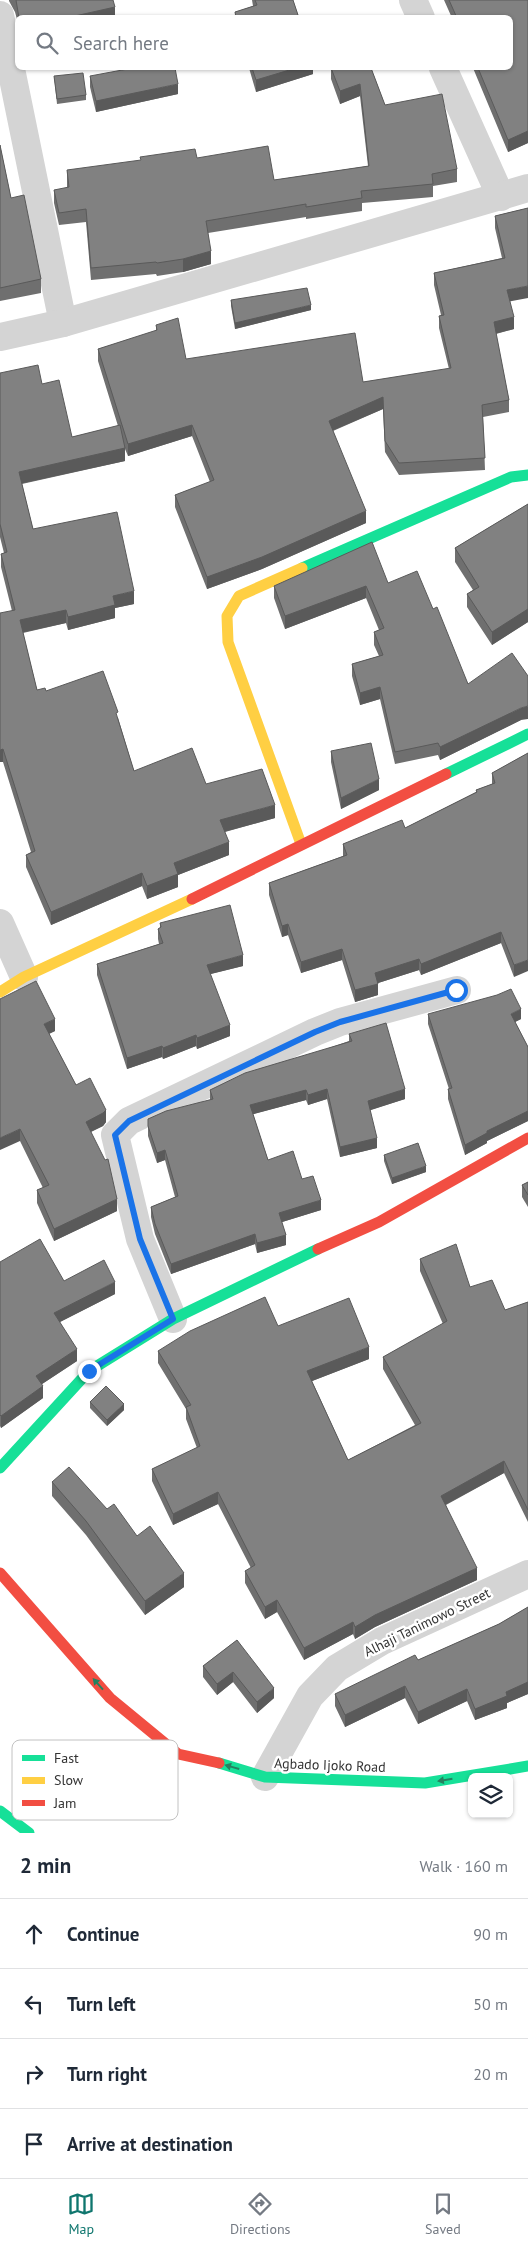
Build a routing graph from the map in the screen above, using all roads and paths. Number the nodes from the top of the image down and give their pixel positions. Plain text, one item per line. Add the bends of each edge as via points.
1 (413, 0) edge
2 (420, 15) edge
3 (0, 16) edge
4 (444, 70) edge
5 (528, 188) edge
6 (501, 197) junction
7 (63, 323) junction
8 (0, 337) edge
9 (528, 474) edge
10 (528, 734) edge
11 (300, 844) junction
12 (0, 923) edge
13 (24, 978) junction
14 (456, 990) dead end
15 (0, 992) edge
16 (528, 1138) edge
17 (173, 1319) junction
18 (0, 1468) edge
19 (0, 1573) edge
20 (528, 1574) edge
21 (161, 1740) edge
22 (178, 1754) edge
23 (528, 1766) edge
24 (265, 1777) junction
25 (0, 1810) edge
26 (12, 1820) edge
27 (12, 1820) edge
28 (28, 1833) edge

1 - 2 street
3 - 7 street
4 - 6 street
5 - 6 street
6 - 7 street
7 - 8 street
9 - 11 street via 511,477 239,596 227,616 228,642
10 - 11 street
11 - 13 street via 207,892
12 - 13 street
13 - 15 street
14 - 17 street via 315,1032 129,1121 115,1135 140,1239
16 - 17 street via 379,1222
17 - 18 street via 89,1371
21 -> 19 street, Agbado Ijoko Road via 110,1698
20 - 24 street, Alhaji Tanimowo Street via 382,1641 337,1668 310,1696
24 -> 22 street, Agbado Ijoko Road
23 -> 24 street, Agbado Ijoko Road via 424,1784
25 - 26 street
27 - 28 street

